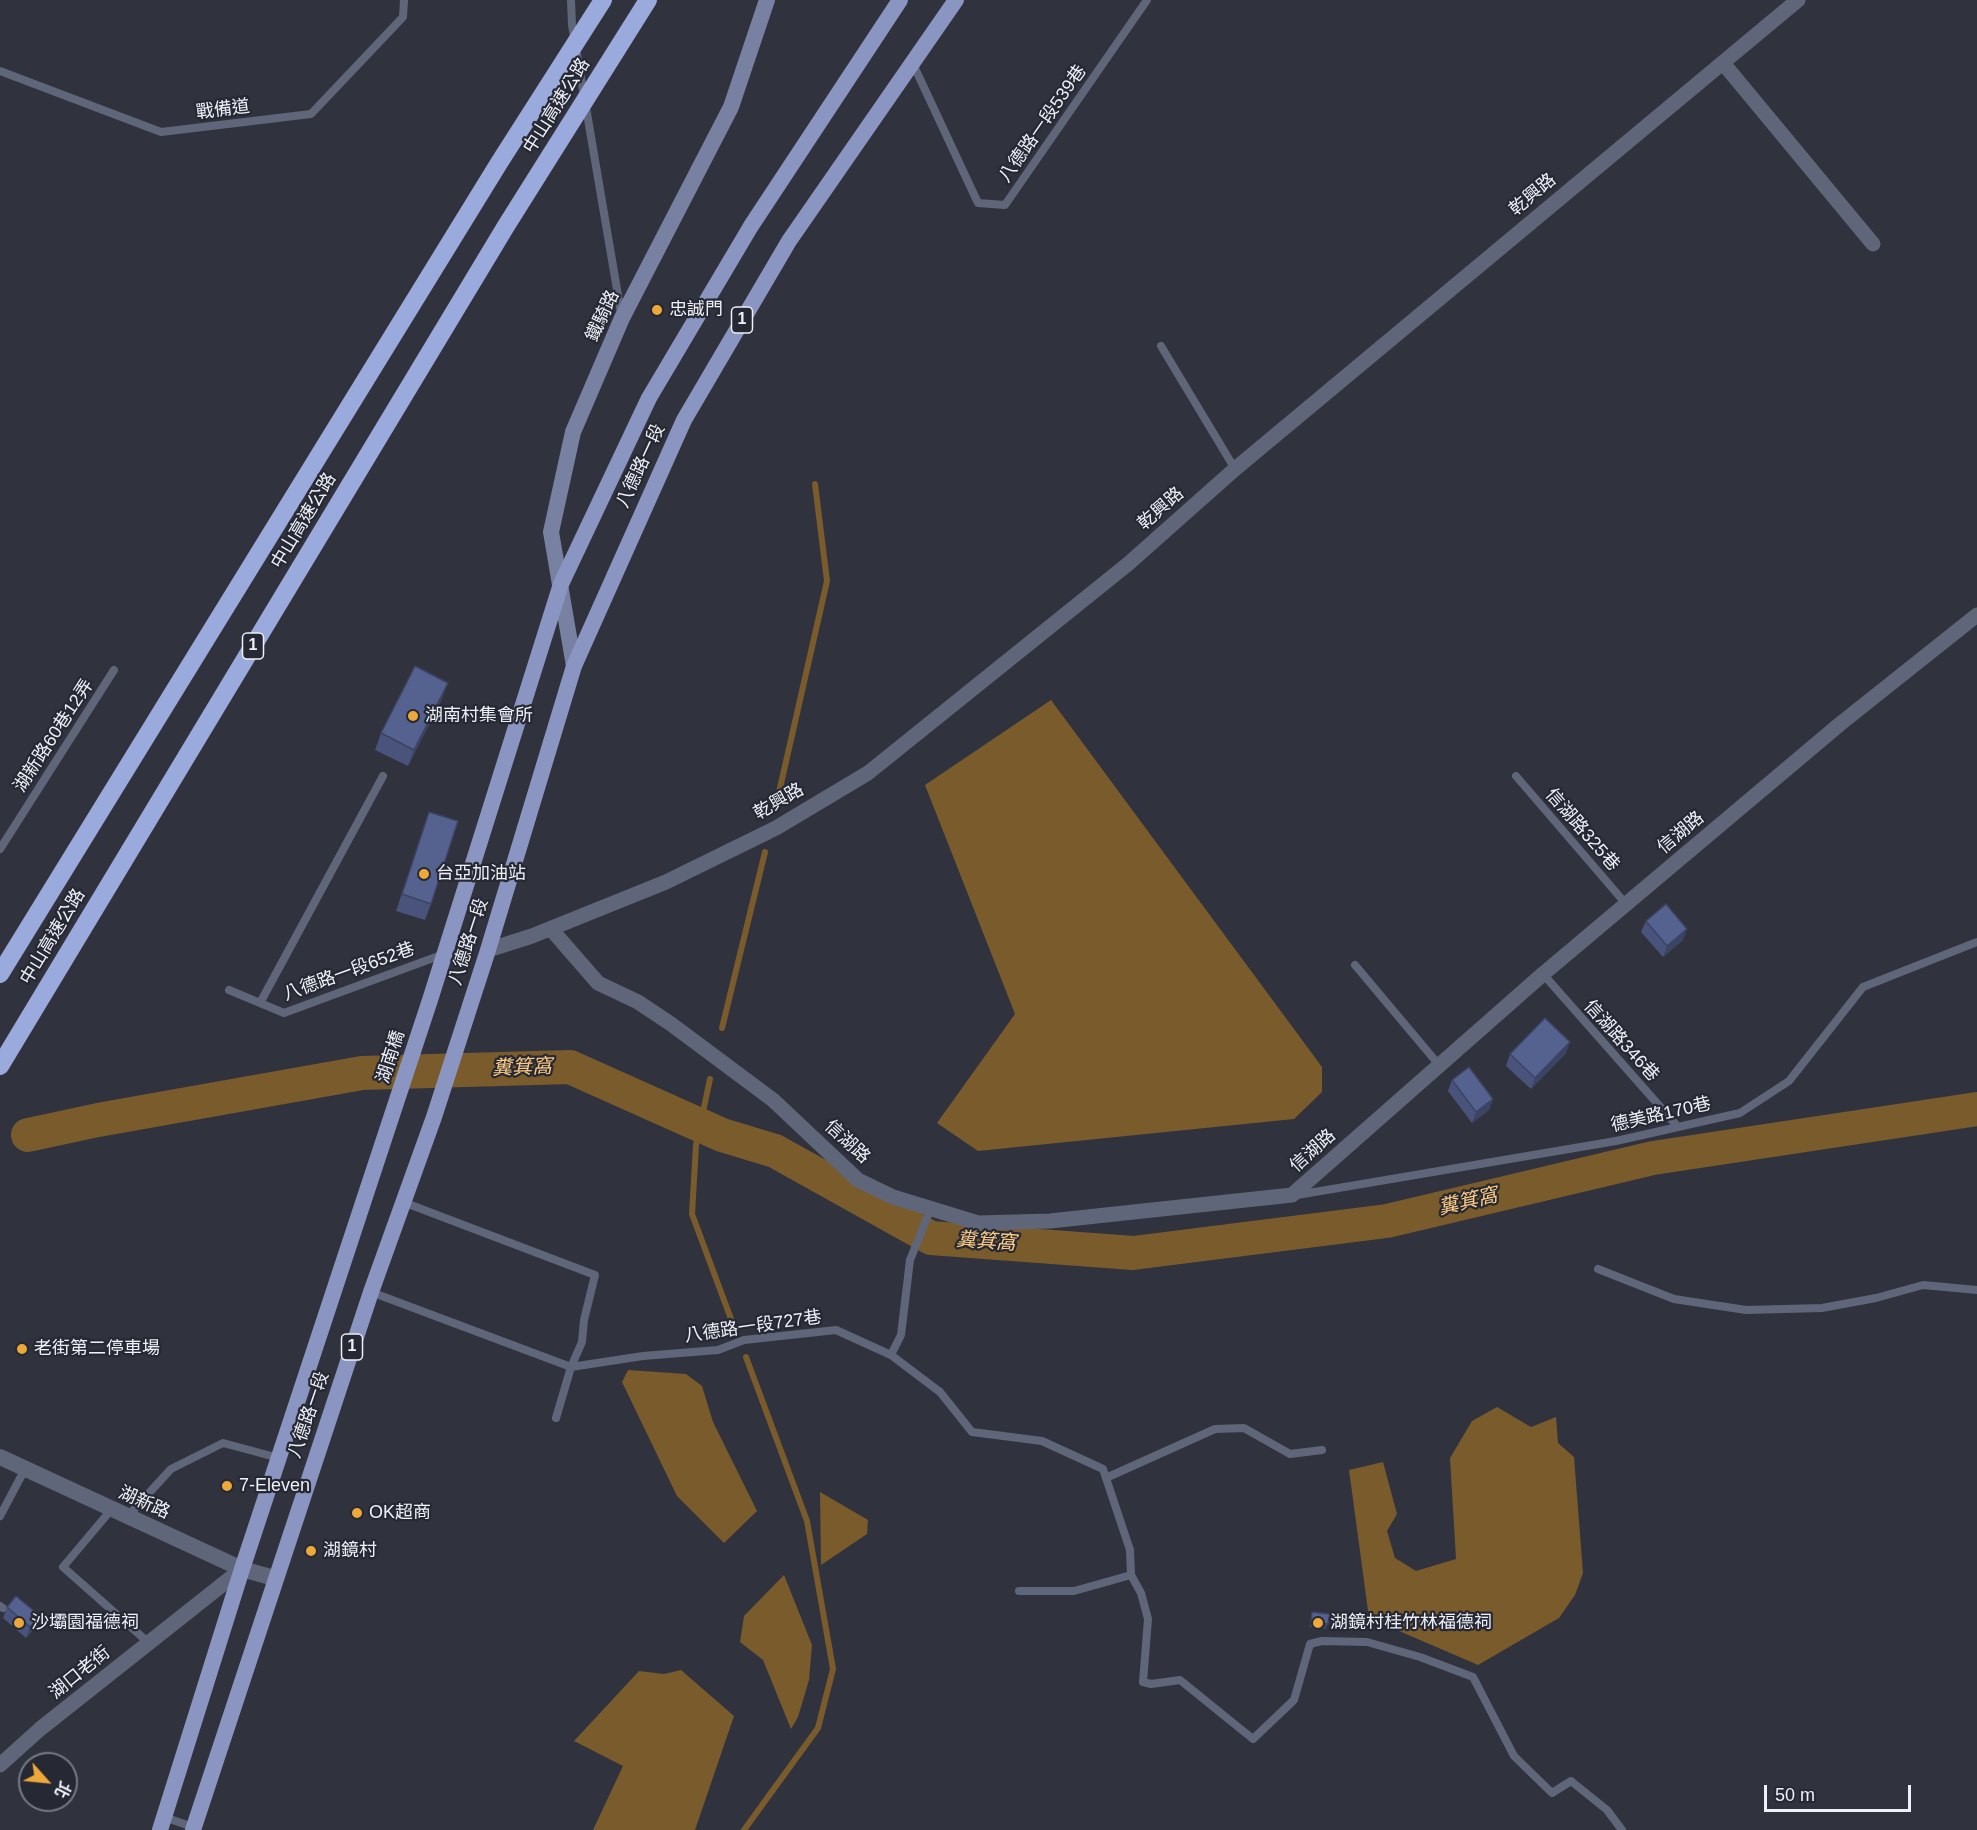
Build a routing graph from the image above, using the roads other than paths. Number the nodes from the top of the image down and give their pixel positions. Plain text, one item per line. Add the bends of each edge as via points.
1 (404, 0) edge
2 (571, 0) edge
3 (648, 0) edge
4 (767, 0) edge
5 (900, 0) edge
6 (957, 0) edge
7 (1147, 0) edge
8 (1798, 0) edge
9 (601, 3) edge
10 (1723, 63) junction
11 (913, 64) junction
12 (0, 71) edge
13 (1873, 244) dead end
14 (622, 318) junction
15 (1161, 346) dead end
16 (1236, 469) junction
17 (561, 584) junction
18 (1977, 615) edge
19 (574, 666) junction
20 (114, 670) dead end
21 (383, 776) dead end
22 (1516, 776) dead end
23 (0, 849) edge
24 (1626, 904) junction
25 (551, 929) junction
26 (1977, 942) edge
27 (488, 950) junction
28 (445, 953) junction
29 (1355, 965) dead end
30 (0, 974) edge
31 (1542, 974) junction
32 (229, 990) dead end
33 (430, 1000) joint
34 (260, 1003) junction
35 (1439, 1065) junction
36 (0, 1066) edge
37 (389, 1125) joint
38 (1678, 1127) junction
39 (1292, 1196) junction
40 (403, 1202) junction
41 (931, 1208) junction
42 (1598, 1269) dead end
43 (1977, 1290) edge
44 (370, 1292) junction
45 (891, 1355) junction
46 (571, 1367) junction
47 (556, 1418) dead end
48 (1322, 1450) dead end
49 (0, 1457) edge
50 (279, 1458) junction
51 (25, 1469) junction
52 (1108, 1477) junction
53 (111, 1510) junction
54 (0, 1516) edge
55 (127, 1517) junction
56 (242, 1569) junction
57 (1131, 1575) junction
58 (274, 1578) junction
59 (1019, 1591) dead end
60 (149, 1643) junction
61 (0, 1765) edge
62 (162, 1823) edge
63 (196, 1829) edge
64 (1622, 1830) edge

1 - 12 lane, 戰備道 via 403,16 311,114 161,132
2 - 14 lane
3 - 36 highway, 中山高速公路 / 1 via 506,226
4 - 14 main road, 鐵騎路 via 731,107
5 - 17 main road, 八德路一段 / 1 via 751,225 649,398
6 - 11 main road, 八德路一段 / 1
7 - 11 lane, 八德路一段539巷 via 1005,206 978,203
8 - 10 street, 乾興路
9 - 30 highway, 中山高速公路
10 - 13 street
10 - 16 street, 乾興路
11 - 19 main road, 八德路一段 / 1 via 789,240 684,420
14 - 17 main road, 鐵騎路 via 573,432 550,532
15 - 16 lane
16 - 25 street, 乾興路 via 1128,564 868,773 776,828 666,882
17 - 19 main road, 鐵騎路
17 - 28 main road, 八德路一段 / 1
18 - 24 street, 信湖路
19 - 27 main road, 八德路一段 / 1
20 - 23 lane, 湖新路60巷12弄
21 - 34 lane
22 - 24 lane, 信湖路325巷
24 - 31 street, 信湖路
25 - 27 street, 乾興路
25 - 41 street, 信湖路 via 598,983 638,1002 671,1024 773,1100 858,1180 893,1197
26 - 38 lane, 德美路170巷 via 1863,987 1789,1081 1740,1113
27 - 40 main road, 八德路一段 / 1
28 - 33 main road, 八德路一段 / 1
28 - 34 lane, 八德路一段652巷 via 284,1013
29 - 35 lane
31 - 35 street, 信湖路
31 - 38 lane, 信湖路346巷
32 - 34 lane, 八德路一段652巷
33 - 37 main road, 湖南橋 / 1
35 - 39 street, 信湖路
37 - 50 main road, 八德路一段 / 1
38 - 39 lane, 德美路170巷
39 - 41 street, 信湖路 via 1050,1221 978,1223
40 - 44 main road, 八德路一段 / 1
40 - 46 lane via 595,1275 582,1342
41 - 45 lane via 910,1260 901,1335
42 - 43 lane via 1674,1299 1746,1310 1822,1308 1923,1286
44 - 46 lane, 八德路一段727巷
44 - 58 main road, 八德路一段 / 1
45 - 46 lane, 八德路一段727巷 via 836,1330 744,1340 718,1350
45 - 52 lane, 八德路一段727巷 via 940,1392 972,1432 1042,1441 1103,1469
46 - 47 lane
48 - 52 lane via 1290,1454 1244,1428 1215,1429
49 - 51 street, 湖新路
50 - 55 lane via 223,1443 171,1469
50 - 56 main road, 八德路一段 / 1
51 - 53 street, 湖新路
51 - 54 lane
52 - 57 lane via 1130,1550
53 - 55 street, 湖新路
53 - 60 lane via 63,1567
55 - 56 street, 湖新路
56 - 58 street, 湖新路
56 - 60 street, 湖口老街
56 - 62 main road, 八德路一段 / 1
57 - 59 lane via 1074,1591
57 - 64 lane via 1142,1593 1148,1619 1143,1682 1180,1680 1253,1739 1294,1700 1310,1644 1367,1641 1420,1657 1473,1677 1514,1756 1552,1793 1571,1781 1607,1810
58 - 63 main road, 八德路一段 / 1
60 - 61 street, 湖口老街
62 - 63 lane

